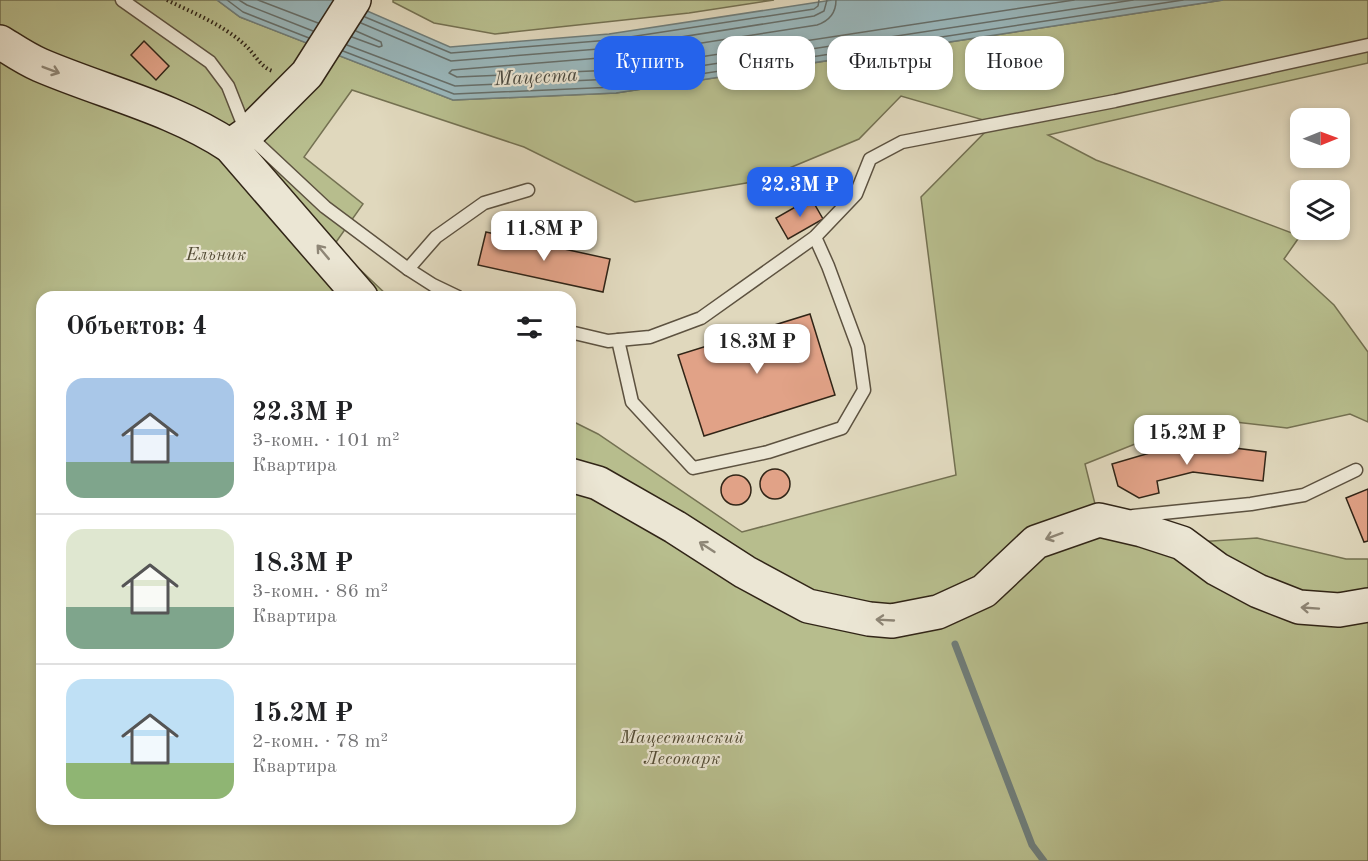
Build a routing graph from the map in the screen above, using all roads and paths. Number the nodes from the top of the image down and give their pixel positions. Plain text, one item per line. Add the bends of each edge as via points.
1 (122, 0) edge
2 (167, 0) edge
3 (354, 0) edge
4 (0, 42) edge
5 (1368, 45) edge
6 (294, 74) junction
7 (239, 140) junction
8 (528, 190) dead end
9 (815, 237) junction
10 (408, 269) junction
11 (356, 291) edge
12 (446, 291) edge
13 (576, 333) edge
14 (618, 340) junction
15 (1356, 471) dead end
16 (576, 477) edge
17 (1099, 519) junction
18 (1368, 605) edge

1 - 7 lane via 210,62 228,86
2 - 6 path via 245,44 268,70
3 - 6 street
4 -> 7 street via 38,64 210,133
5 - 9 lane via 1115,101 902,142 870,159 856,194
6 - 7 street
7 - 10 lane
11 -> 7 street
8 - 10 lane via 484,203 436,237
9 - 14 lane via 701,318 650,337
9 - 14 lane via 858,347 864,390 842,428 768,452 693,468 632,402
10 - 12 lane
13 - 14 lane
15 - 17 lane via 1304,495
17 -> 16 street via 1036,542 984,591 938,612 892,621 808,606 598,483
18 -> 17 street via 1338,610 1299,607 1217,569 1182,543

